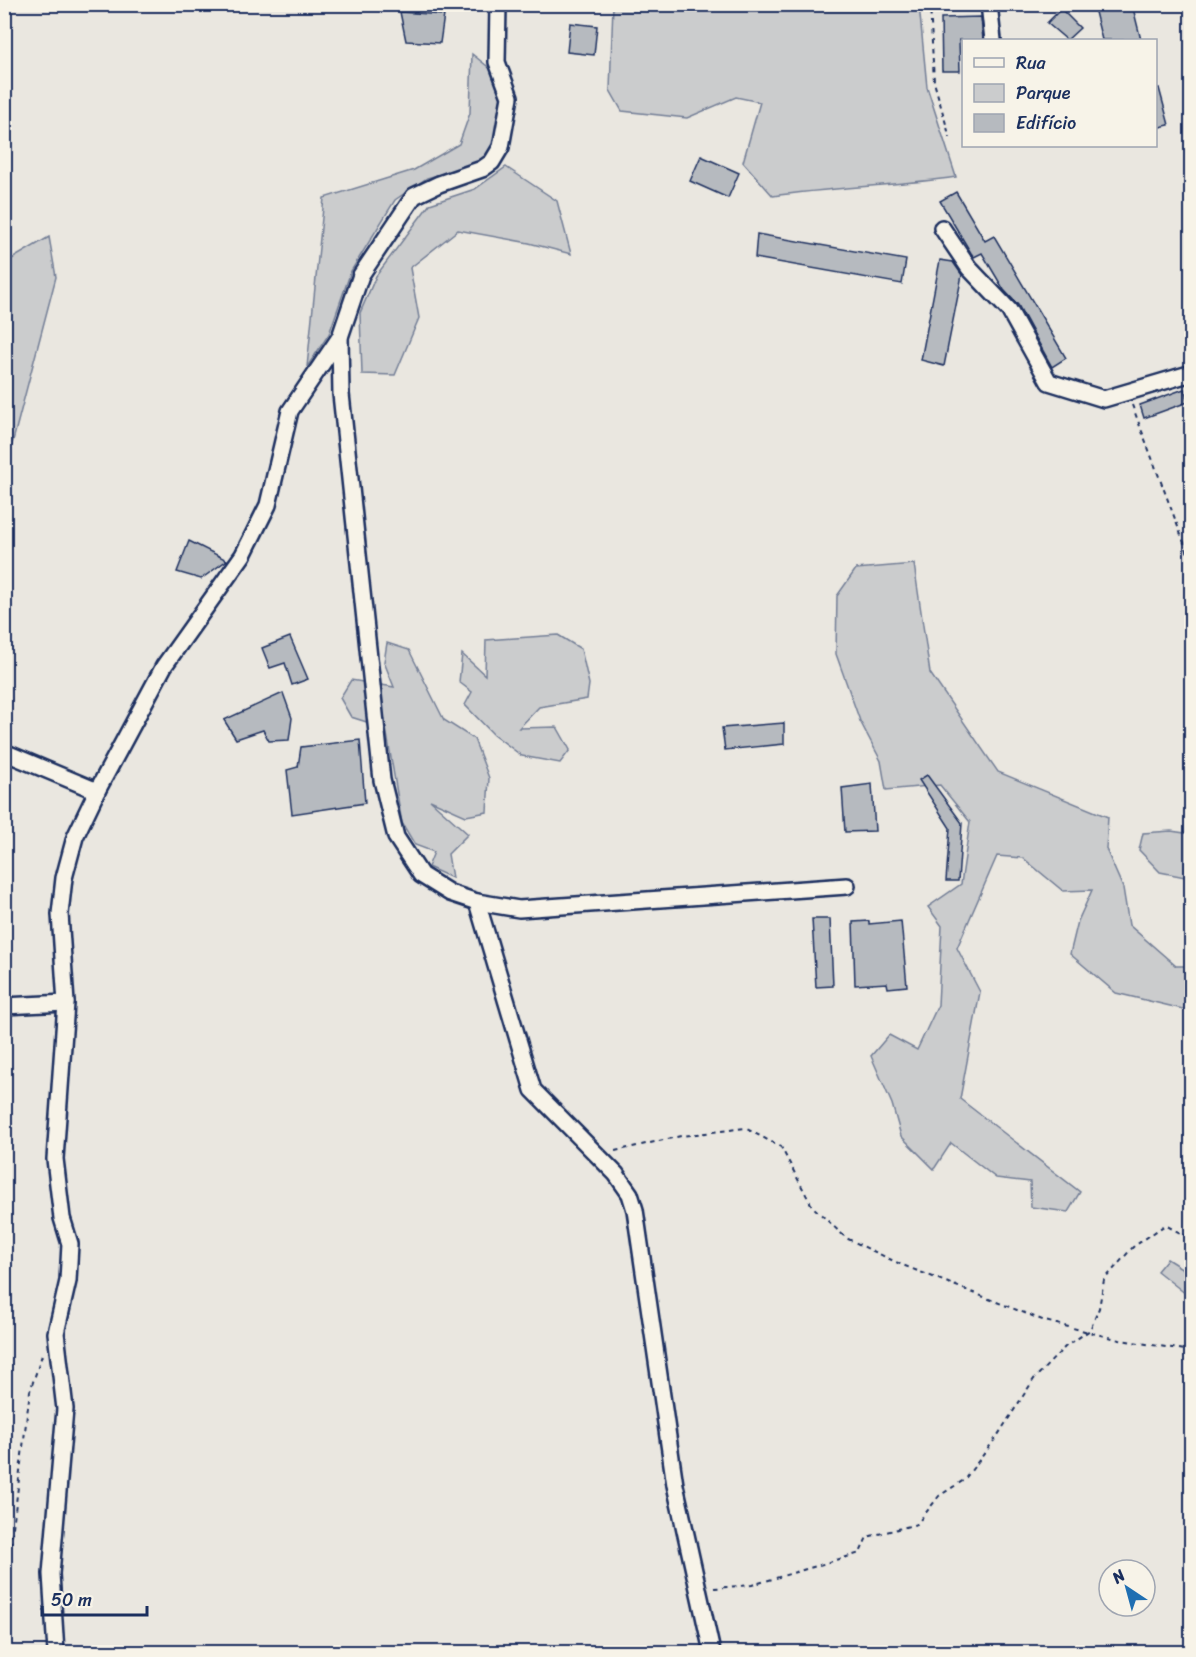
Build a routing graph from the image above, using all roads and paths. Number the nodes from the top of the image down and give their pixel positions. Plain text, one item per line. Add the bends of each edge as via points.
1 (498, 4) edge
2 (930, 4) edge
3 (989, 4) edge
4 (993, 39) edge
5 (950, 138) dead end
6 (942, 228) dead end
7 (340, 337) junction
8 (1191, 373) edge
9 (1128, 394) junction
10 (1191, 564) edge
11 (4, 752) edge
12 (97, 791) junction
13 (847, 886) dead end
14 (477, 902) junction
15 (66, 1003) junction
16 (4, 1006) edge
17 (597, 1155) junction
18 (1191, 1239) edge
19 (1090, 1330) junction
20 (45, 1347) dead end
21 (1191, 1352) edge
22 (699, 1589) junction
23 (4, 1599) edge
24 (56, 1653) edge
25 (712, 1653) edge

1 - 7 street via 497,62 510,97 501,147 482,169 428,188 410,201 361,275
2 - 5 path via 934,82
3 - 4 street
6 - 9 street via 969,268 1009,310 1049,382 1104,399
7 - 12 street via 290,411 267,505 243,555 164,666
7 - 14 street via 341,394 382,780 396,837 421,875 450,893
8 - 9 street
9 - 10 path
11 - 12 street
12 - 15 street via 75,837 64,878 60,914
13 - 14 street via 519,909
14 - 17 street via 533,1090
15 - 16 street
15 - 24 street via 55,1159 62,1218 70,1244 68,1281 56,1333 65,1409 51,1574
17 - 19 path via 745,1128 781,1147 812,1206 846,1238 900,1264 1045,1321
17 - 22 street via 630,1194 635,1210 675,1485
18 - 19 path via 1165,1225 1133,1247 1104,1280
19 - 21 path via 1120,1340
19 - 22 path via 1065,1347 1034,1379 964,1480 939,1496 917,1524 867,1537 860,1553 832,1563 752,1585
20 - 23 path via 30,1391
22 - 25 street

